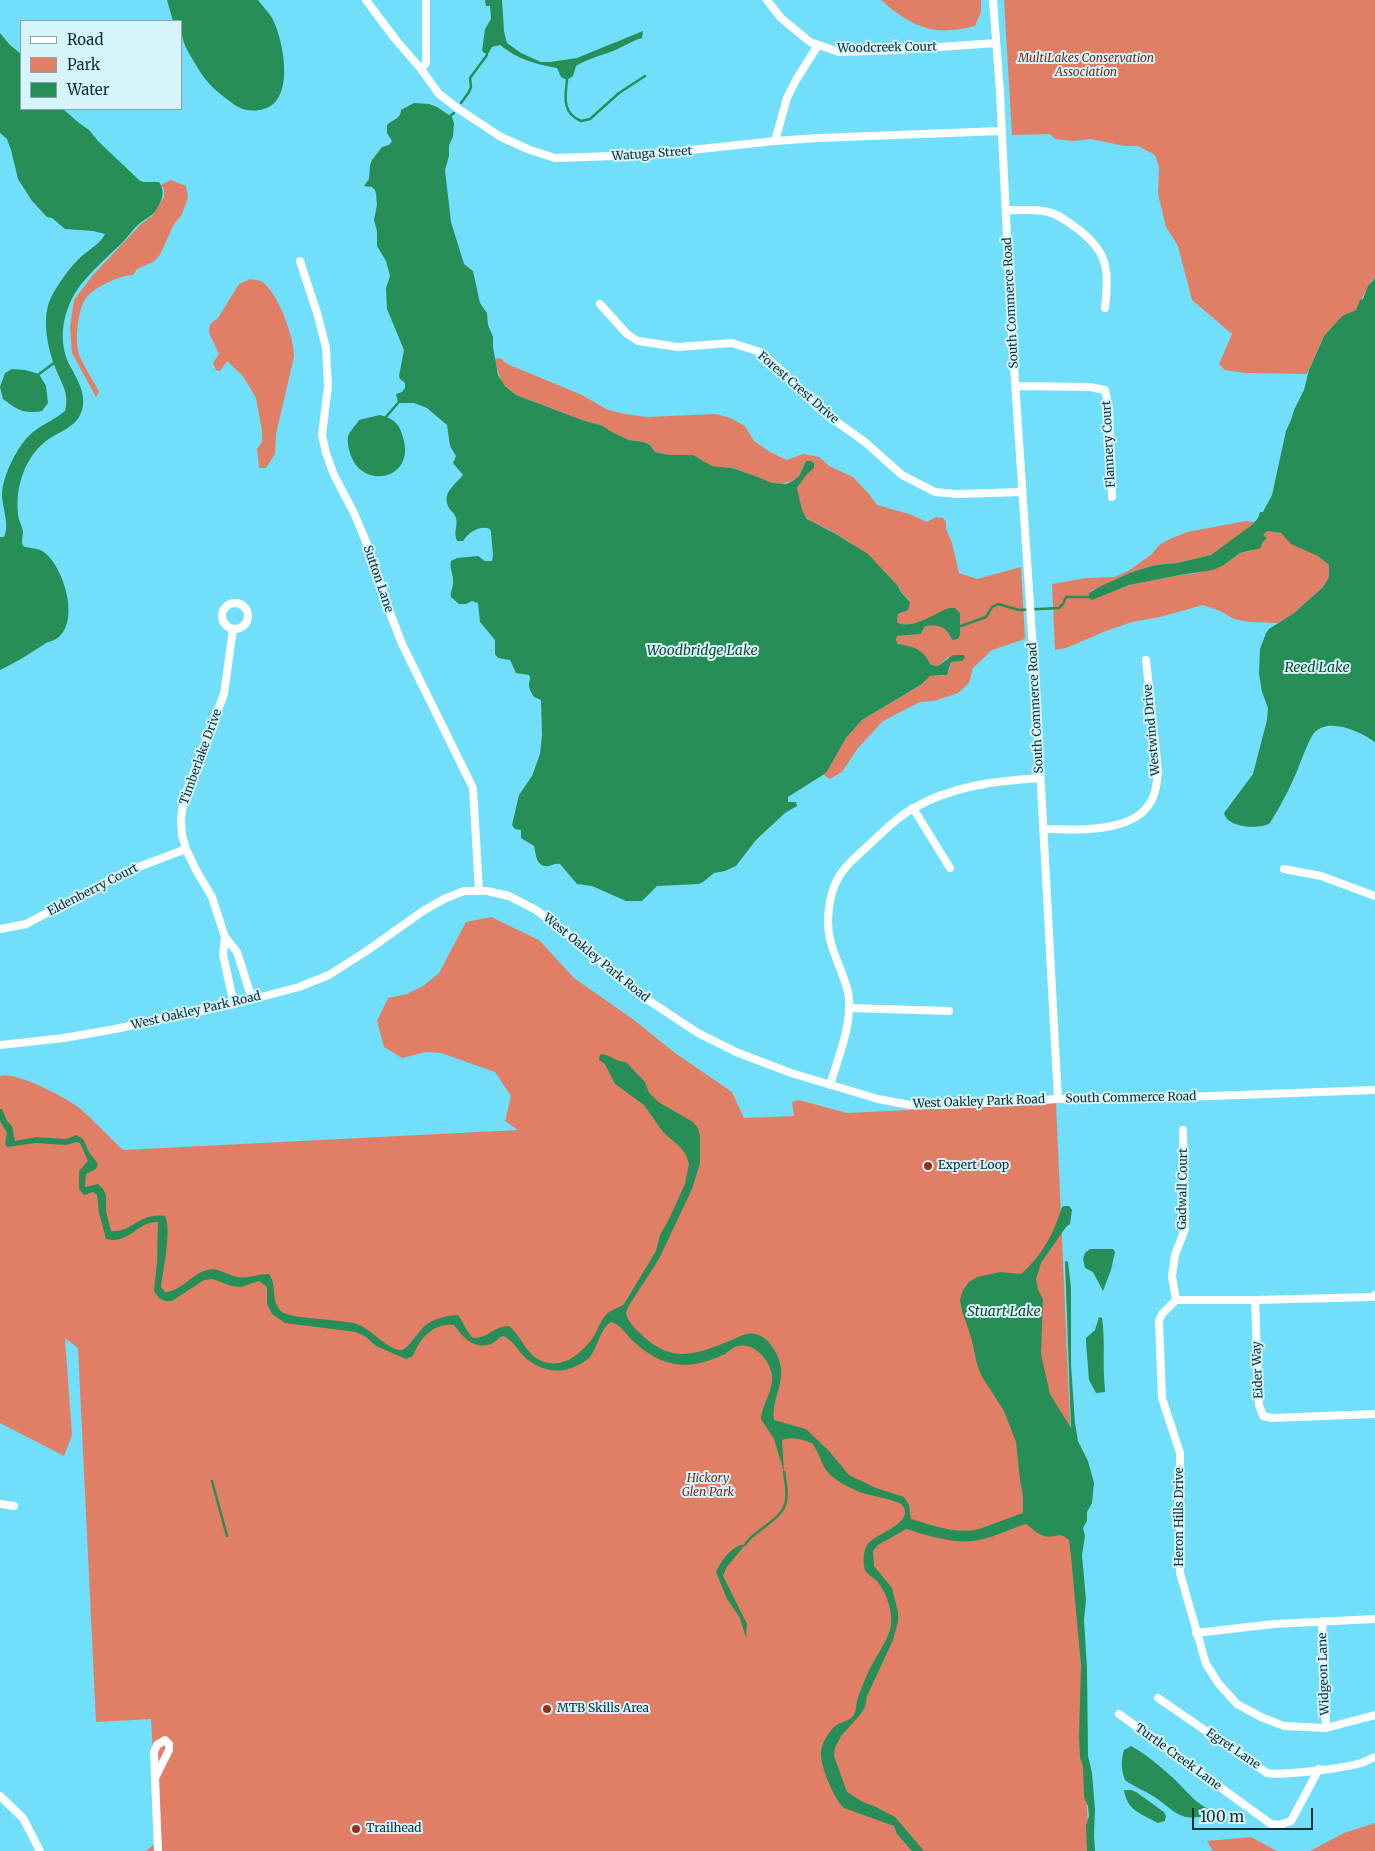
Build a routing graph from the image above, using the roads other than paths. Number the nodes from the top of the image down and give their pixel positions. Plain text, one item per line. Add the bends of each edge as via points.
1 (366, 0) edge
2 (426, 0) edge
3 (767, 0) edge
4 (993, 0) edge
5 (996, 43) junction
6 (818, 45) junction
7 (421, 69) junction
8 (1001, 131) junction
9 (775, 141) junction
10 (1006, 210) junction
11 (300, 262) dead end
12 (600, 304) dead end
13 (1105, 308) dead end
14 (1016, 386) junction
15 (1022, 492) junction
16 (1112, 497) dead end
17 (233, 629) dead end
18 (1146, 660) dead end
19 (1040, 778) junction
20 (912, 808) junction
21 (1043, 829) junction
22 (186, 849) junction
23 (950, 868) dead end
24 (1284, 869) dead end
25 (478, 891) junction
26 (1375, 896) edge
27 (0, 929) edge
28 (225, 937) junction
29 (252, 999) junction
30 (234, 1004) junction
31 (850, 1008) junction
32 (949, 1011) dead end
33 (0, 1046) edge
34 (830, 1085) junction
35 (1375, 1090) edge
36 (1058, 1099) junction
37 (1183, 1130) dead end
38 (1375, 1295) edge
39 (1179, 1300) junction
40 (1255, 1300) junction
41 (1375, 1414) edge
42 (0, 1504) edge
43 (14, 1506) dead end
44 (1375, 1619) edge
45 (1322, 1621) junction
46 (1196, 1633) junction
47 (1158, 1698) dead end
48 (1119, 1714) dead end
49 (1375, 1715) edge
50 (1326, 1728) junction
51 (1375, 1757) edge
52 (1319, 1769) junction
53 (155, 1778) dead end
54 (0, 1796) edge
55 (40, 1851) edge
56 (158, 1851) edge

1 - 7 street, Watuga Street
2 - 7 street via 426,63
3 - 6 street, Woodcreek Court via 781,18
4 - 5 street, South Commerce Road
5 - 6 street, Woodcreek Court via 839,52
5 - 8 street, South Commerce Road
6 - 9 street via 787,98
7 - 9 street, Watuga Street via 439,94 460,110 501,137 555,158 645,156
8 - 9 street, Watuga Street
8 - 10 street, South Commerce Road
10 - 13 street via 1049,212 1089,236 1101,254 1108,274
10 - 14 street, South Commerce Road
11 - 25 street, Sutton Lane via 326,348 328,386 322,435 326,453 369,549 402,644 473,788
12 - 15 street, Forest Crest Drive via 627,334 638,341 678,348 732,343 760,352 823,412 865,442 902,475 935,492
14 - 15 street, South Commerce Road
14 - 16 street, Flannery Court via 1105,390 1109,408
15 - 19 street, South Commerce Road
17 - 22 street, Timberlake Drive via 224,694 184,798 181,819
18 - 21 street, Westwind Drive via 1158,770 1149,806 1134,818 1116,825 1078,830
19 - 20 street via 969,786
19 - 21 street, South Commerce Road
20 - 23 street
20 - 31 street via 852,858 833,888 829,936 848,991
21 - 36 street, South Commerce Road
22 - 27 street, Eldenberry Court via 125,872 26,924
22 - 28 street, Timberlake Drive via 212,897
24 - 26 street via 1321,876
25 - 29 street, West Oakley Park Road via 464,891 444,899 329,975
25 - 34 street, West Oakley Park Road via 509,896 536,910 645,998 698,1033 791,1074
28 - 29 street, Timberlake Drive via 236,952
28 - 30 street, Timberlake Drive via 223,955
29 - 30 street, West Oakley Park Road
30 - 33 street, West Oakley Park Road via 98,1032
31 - 32 street
31 - 34 street
34 - 36 street, West Oakley Park Road via 910,1105
35 - 36 street, South Commerce Road
37 - 39 street, Gadwall Court via 1185,1229 1175,1255 1172,1276
38 - 40 street
39 - 40 street
39 - 46 street, Heron Hills Drive via 1162,1314 1159,1321 1160,1385 1165,1411 1180,1453 1180,1573
40 - 41 street, Eider Way via 1259,1405 1263,1416
42 - 43 street
44 - 45 street
45 - 46 street
45 - 50 street, Widgeon Lane
46 - 50 street, Heron Hills Drive via 1206,1664 1237,1704 1284,1726
47 - 52 street, Egret Lane via 1267,1773 1276,1775
48 - 52 street, Turtle Creek Lane via 1271,1824 1291,1821
49 - 50 street, Heron Hills Drive
51 - 52 street, Egret Lane via 1360,1763
53 - 56 street
54 - 55 street via 23,1818

